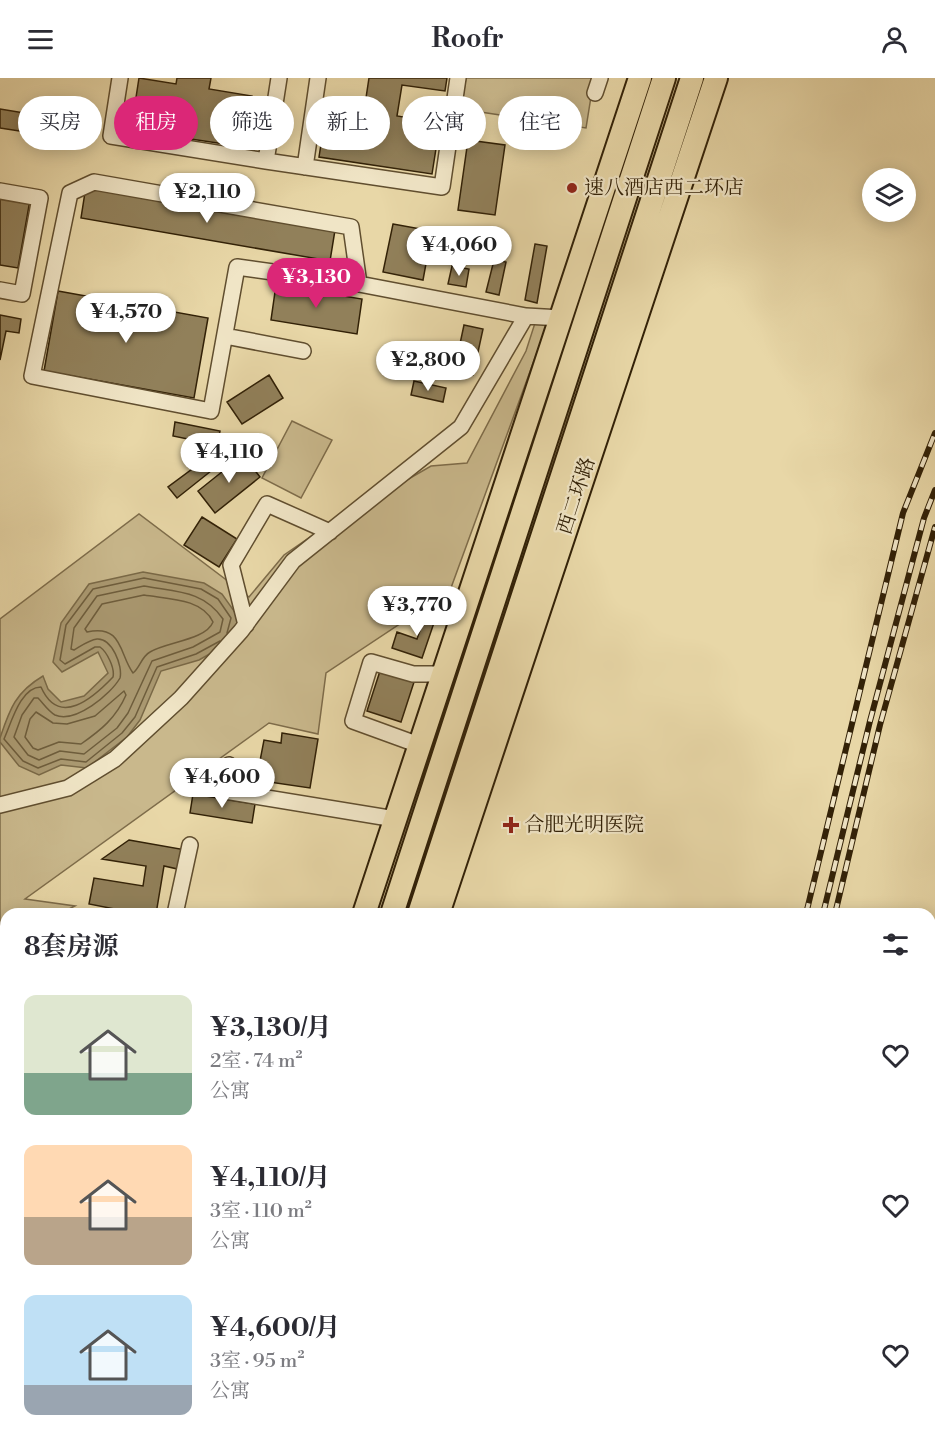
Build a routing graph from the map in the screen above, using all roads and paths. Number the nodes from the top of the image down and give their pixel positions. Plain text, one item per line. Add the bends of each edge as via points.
1 (120, 78) edge
2 (279, 78) edge
3 (318, 78) edge
4 (458, 78) edge
5 (600, 78) edge
6 (640, 78) edge
7 (664, 78) edge
8 (692, 78) edge
9 (717, 78) edge
10 (595, 93) dead end
11 (266, 161) junction
12 (305, 167) junction
13 (0, 191) edge
14 (359, 284) junction
15 (0, 290) edge
16 (526, 316) junction
17 (561, 318) junction
18 (225, 336) junction
19 (303, 351) dead end
20 (330, 532) junction
21 (246, 625) junction
22 (443, 674) junction
23 (419, 745) junction
24 (229, 765) dead end
25 (0, 805) edge
26 (395, 819) junction
27 (190, 845) dead end
28 (176, 908) edge
29 (366, 908) edge
30 (394, 908) edge
31 (421, 908) edge
32 (440, 908) edge

1 - 11 street via 111,136
2 - 11 street
3 - 12 street
4 - 12 street via 442,188
5 - 10 street
6 - 17 highway
7 - 30 highway
8 - 31 highway, 西二环路
9 - 32 highway, 西二环路
11 - 12 street
13 - 15 street via 40,198 22,294
14 - 16 street
14 - 18 street via 237,267
14 - 18 street via 351,227 94,182 70,193 32,376 211,411
16 - 17 street
16 - 20 street via 461,427
17 - 22 highway
18 - 19 street
20 - 21 street via 293,561
20 - 21 street via 267,504 231,565
21 - 25 street via 181,698 115,759 68,788
22 - 23 highway
22 - 23 street via 413,674 371,662 353,720
23 - 26 highway
24 - 26 street via 225,791
26 - 29 highway
27 - 28 street

